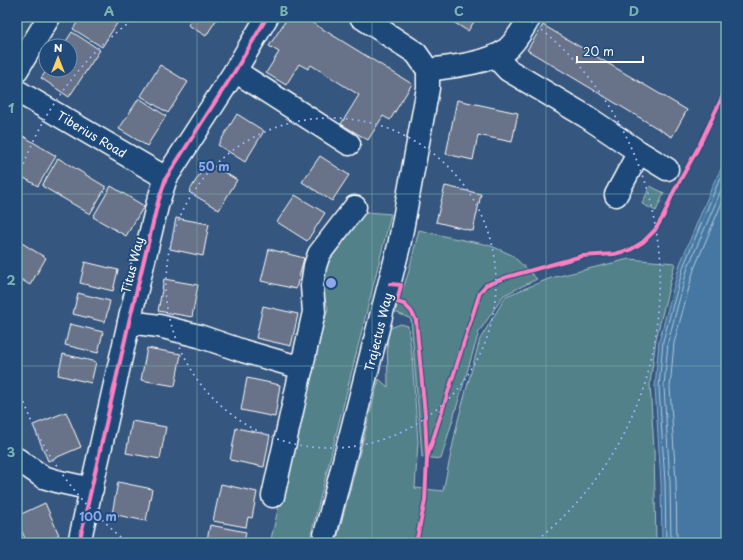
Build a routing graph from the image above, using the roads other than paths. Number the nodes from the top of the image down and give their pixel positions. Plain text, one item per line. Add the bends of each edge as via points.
1 (49, 17) edge
2 (267, 17) edge
3 (360, 17) edge
4 (530, 17) edge
5 (495, 56) junction
6 (17, 70) edge
7 (428, 70) junction
8 (235, 72) junction
9 (17, 91) edge
10 (349, 144) dead end
11 (639, 152) junction
12 (668, 170) dead end
13 (166, 178) junction
14 (616, 195) dead end
15 (355, 207) dead end
16 (129, 322) junction
17 (302, 368) junction
18 (17, 459) edge
19 (92, 489) junction
20 (273, 496) dead end
21 (79, 543) edge
22 (323, 543) edge

1 - 6 street
2 - 8 street, Titus Way
3 - 7 street via 416,53
4 - 5 street via 516,40
5 - 7 street
5 - 11 street via 508,70 587,117
7 - 22 street, Trajectus Way via 428,88 399,246
8 - 10 street
8 - 13 street, Titus Way
9 - 13 street, Tiberius Road
11 - 12 street
11 - 14 street
13 - 16 street, Titus Way
15 - 17 street via 319,254 315,266 312,286 314,312
16 - 17 street via 199,336
16 - 19 street, Titus Way
17 - 20 street
18 - 19 street via 43,476
19 - 21 street, Titus Way

